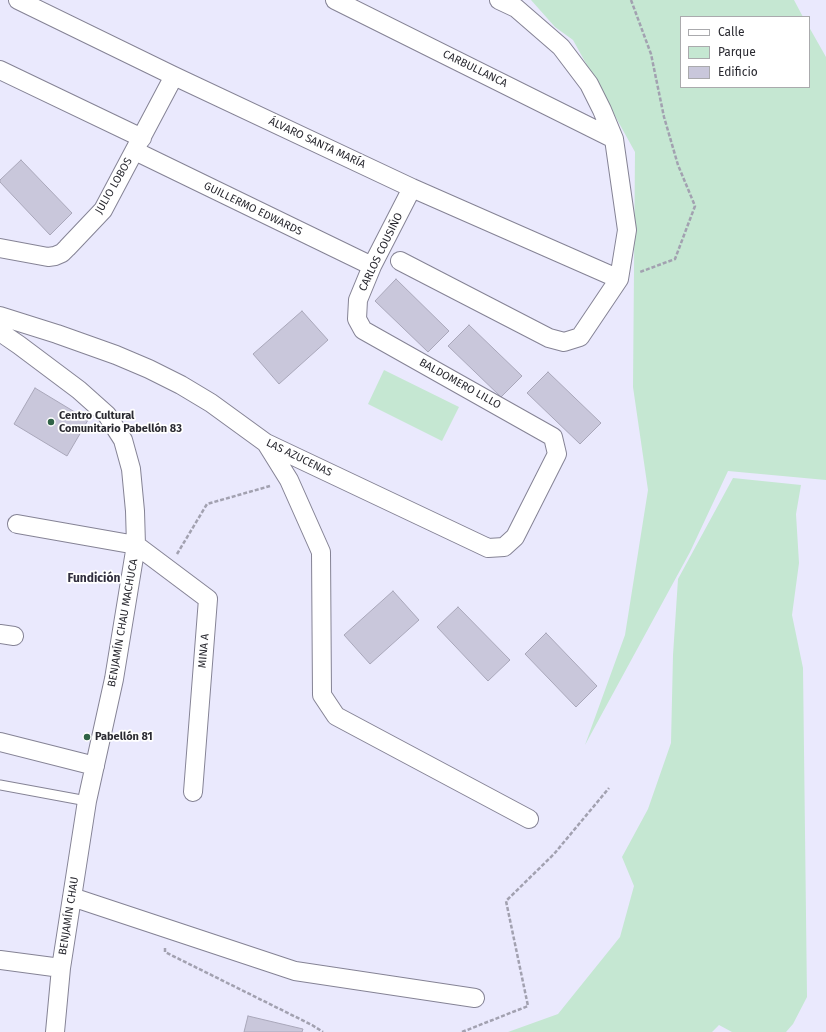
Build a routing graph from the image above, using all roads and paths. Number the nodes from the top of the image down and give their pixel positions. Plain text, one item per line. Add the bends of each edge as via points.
1 (18, 0) edge
2 (335, 0) edge
3 (499, 0) edge
4 (631, 0) edge
5 (41, 5) edge
6 (0, 70) edge
7 (174, 76) junction
8 (614, 139) junction
9 (138, 144) junction
10 (412, 188) junction
11 (0, 248) edge
12 (400, 261) dead end
13 (372, 266) junction
14 (619, 280) junction
15 (0, 316) edge
16 (357, 319) joint
17 (0, 332) edge
18 (266, 443) junction
19 (557, 454) joint
20 (290, 480) junction
21 (17, 524) dead end
22 (136, 546) junction
23 (181, 548) dead end
24 (0, 742) edge
25 (95, 766) junction
26 (0, 785) edge
27 (609, 788) dead end
28 (193, 792) dead end
29 (87, 801) junction
30 (529, 818) dead end
31 (72, 896) junction
32 (168, 928) junction
33 (0, 960) edge
34 (61, 968) junction
35 (475, 998) dead end
36 (55, 1032) edge
37 (323, 1032) edge
38 (462, 1032) edge

1 - 5 street, ÁLVARO SANTA MARÍA
2 - 8 street, CARBULLANCA
3 - 8 street via 516,8 562,47 589,84
4 - 14 path via 651,54 664,117 678,165 695,206 675,259
5 - 7 street, ÁLVARO SANTA MARÍA
6 - 9 street, GUILLERMO EDWARDS
7 - 9 street, JULIO LOBOS
7 - 10 street, ÁLVARO SANTA MARÍA
8 - 14 street via 627,230
9 - 11 street, JULIO LOBOS via 103,210 62,253 48,257
9 - 13 street, GUILLERMO EDWARDS
10 - 13 street, CARLOS COUSIÑO
10 - 14 street, ÁLVARO SANTA MARÍA
12 - 14 street via 549,338 564,342 580,337
13 - 16 street, CARLOS COUSIÑO via 358,300
15 - 18 street, LAS AZUCENAS via 57,334 149,369 211,403
16 - 19 street, BALDOMERO LILLO via 363,330 553,437
17 - 22 street, BENJAMÍN CHAU MACHUCA via 79,390 107,415 123,440 130,469
18 - 19 street, LAS AZUCENAS via 488,548 504,547 515,537
18 - 20 street
20 - 23 path via 207,504
20 - 30 street via 321,552 322,695 336,716
21 - 22 street
22 - 25 street, BENJAMÍN CHAU MACHUCA via 114,680
22 - 28 street, MINA A via 208,599
24 - 25 street
25 - 29 street, BENJAMÍN CHAU MACHUCA
26 - 29 lane
27 - 38 path via 554,854 506,900 528,1006
29 - 31 street, BENJAMÍN CHAU
31 - 32 street
31 - 34 street, BENJAMÍN CHAU
32 - 35 street via 295,971
32 - 37 path via 165,952
33 - 34 street
34 - 36 street, BENJAMÍN CHAU

